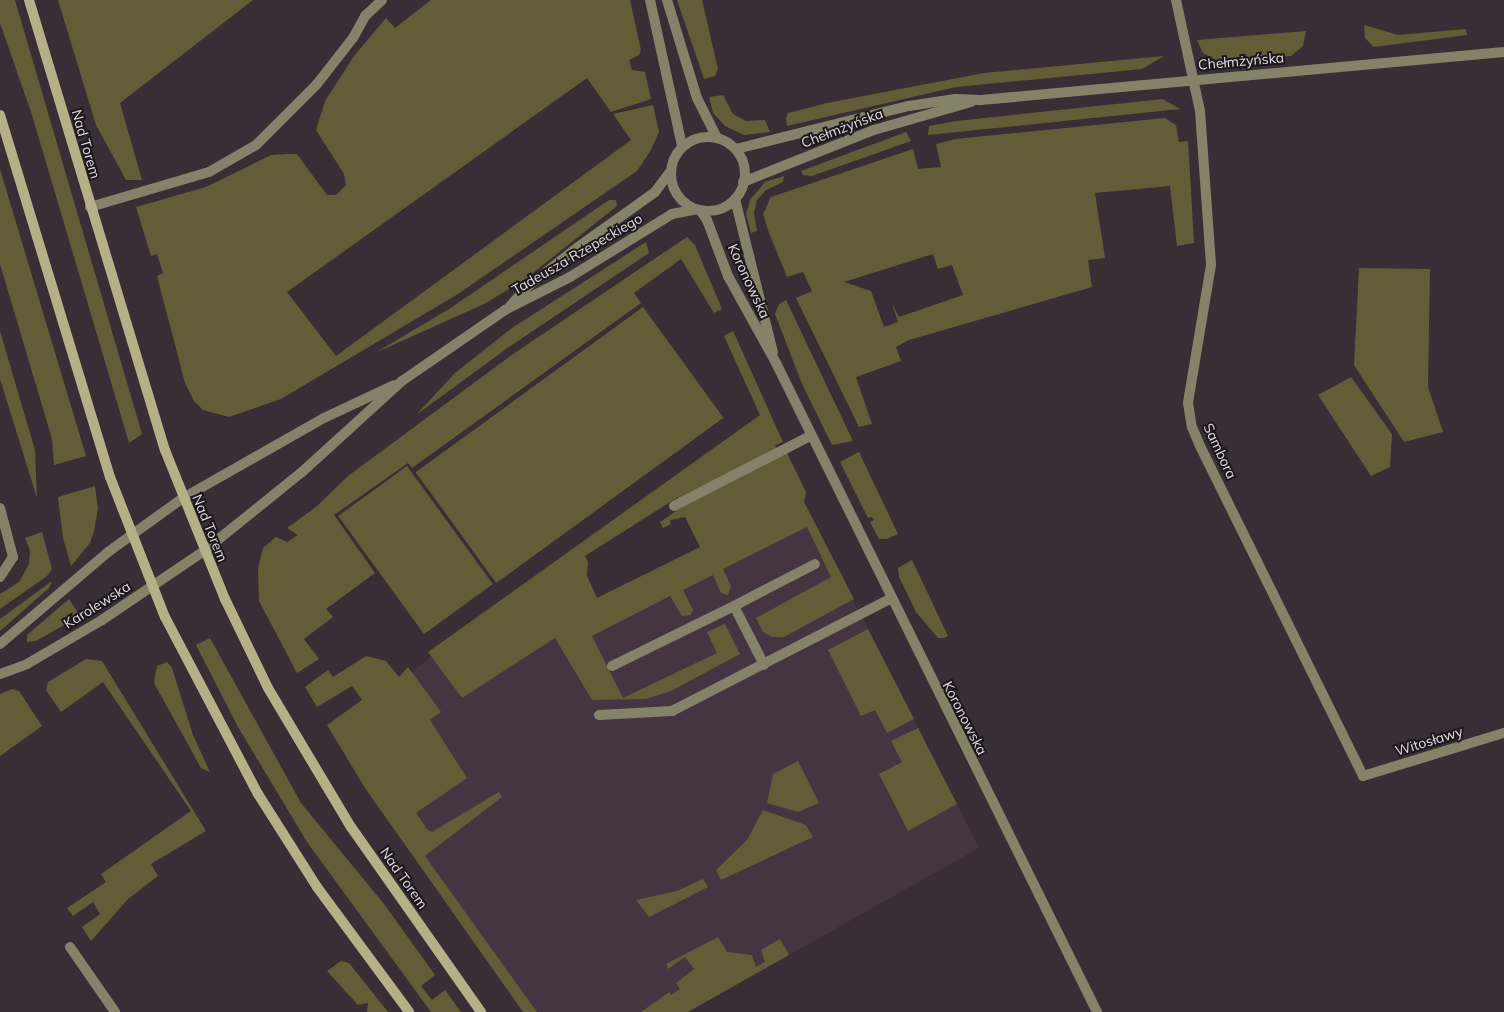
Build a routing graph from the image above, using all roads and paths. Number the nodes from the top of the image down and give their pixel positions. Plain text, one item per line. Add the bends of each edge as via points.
1 (29, 0) edge
2 (382, 0) edge
3 (650, 0) edge
4 (667, 0) edge
5 (1176, 0) edge
6 (1504, 52) edge
7 (1191, 80) junction
8 (981, 100) junction
9 (0, 115) edge
10 (717, 138) junction
11 (682, 146) junction
12 (736, 149) junction
13 (670, 171) junction
14 (743, 182) junction
15 (735, 198) junction
16 (90, 207) junction
17 (698, 209) junction
18 (505, 310) junction
19 (776, 363) junction
20 (402, 382) junction
21 (810, 436) junction
22 (183, 498) junction
23 (674, 506) dead end
24 (0, 508) edge
25 (131, 535) junction
26 (204, 551) junction
27 (815, 564) dead end
28 (0, 577) edge
29 (152, 586) junction
30 (890, 599) junction
31 (734, 606) junction
32 (0, 644) edge
33 (764, 665) junction
34 (612, 666) dead end
35 (0, 674) edge
36 (599, 716) dead end
37 (1504, 733) edge
38 (1363, 776) joint
39 (70, 947) dead end
40 (115, 1012) edge
41 (409, 1012) edge
42 (481, 1012) edge
43 (1097, 1012) edge

1 - 16 main road, Nad Torem
2 - 16 street via 365,16 354,38 317,84 256,145 209,172
3 - 11 street
4 - 10 street via 697,98
5 - 7 street, Sambora
6 - 7 street, Chełmżyńska
7 - 8 street, Chełmżyńska
7 - 38 street, Sambora via 1200,112 1211,265 1190,382 1188,403 1192,427
8 - 12 street, Chełmżyńska via 955,99 909,106
8 - 14 street, Chełmżyńska via 874,130
9 - 25 main road
10 - 11 street via 694,139
10 - 12 street
11 - 13 street
12 - 14 street via 744,168
13 - 17 street via 677,194
13 - 18 street, Tadeusza Rzepeckiego via 655,192 527,287
14 - 15 street
15 - 17 street via 715,210
15 - 19 street, Koronowska
16 - 22 main road, Nad Torem
17 - 18 street, Tadeusza Rzepeckiego via 672,214 570,277
17 - 19 street, Koronowska via 707,220 728,276
18 - 20 street
19 - 21 street, Koronowska
20 - 22 street, Karolewska via 324,418
20 - 26 street, Karolewska via 302,472
21 - 23 street
21 - 30 street, Koronowska
22 - 25 street, Karolewska
22 - 26 main road, Nad Torem
24 - 28 street via 13,557
25 - 29 main road
25 - 32 street, Karolewska
26 - 29 street, Karolewska
26 - 42 main road, Nad Torem via 241,634 297,739 351,826
27 - 31 street
29 - 35 street, Karolewska via 27,664
29 - 41 main road via 187,663 258,794 317,887
30 - 33 street
30 - 43 street, Koronowska
31 - 33 street
31 - 34 street
33 - 36 street via 672,711
37 - 38 street, Witosławy
39 - 40 street

